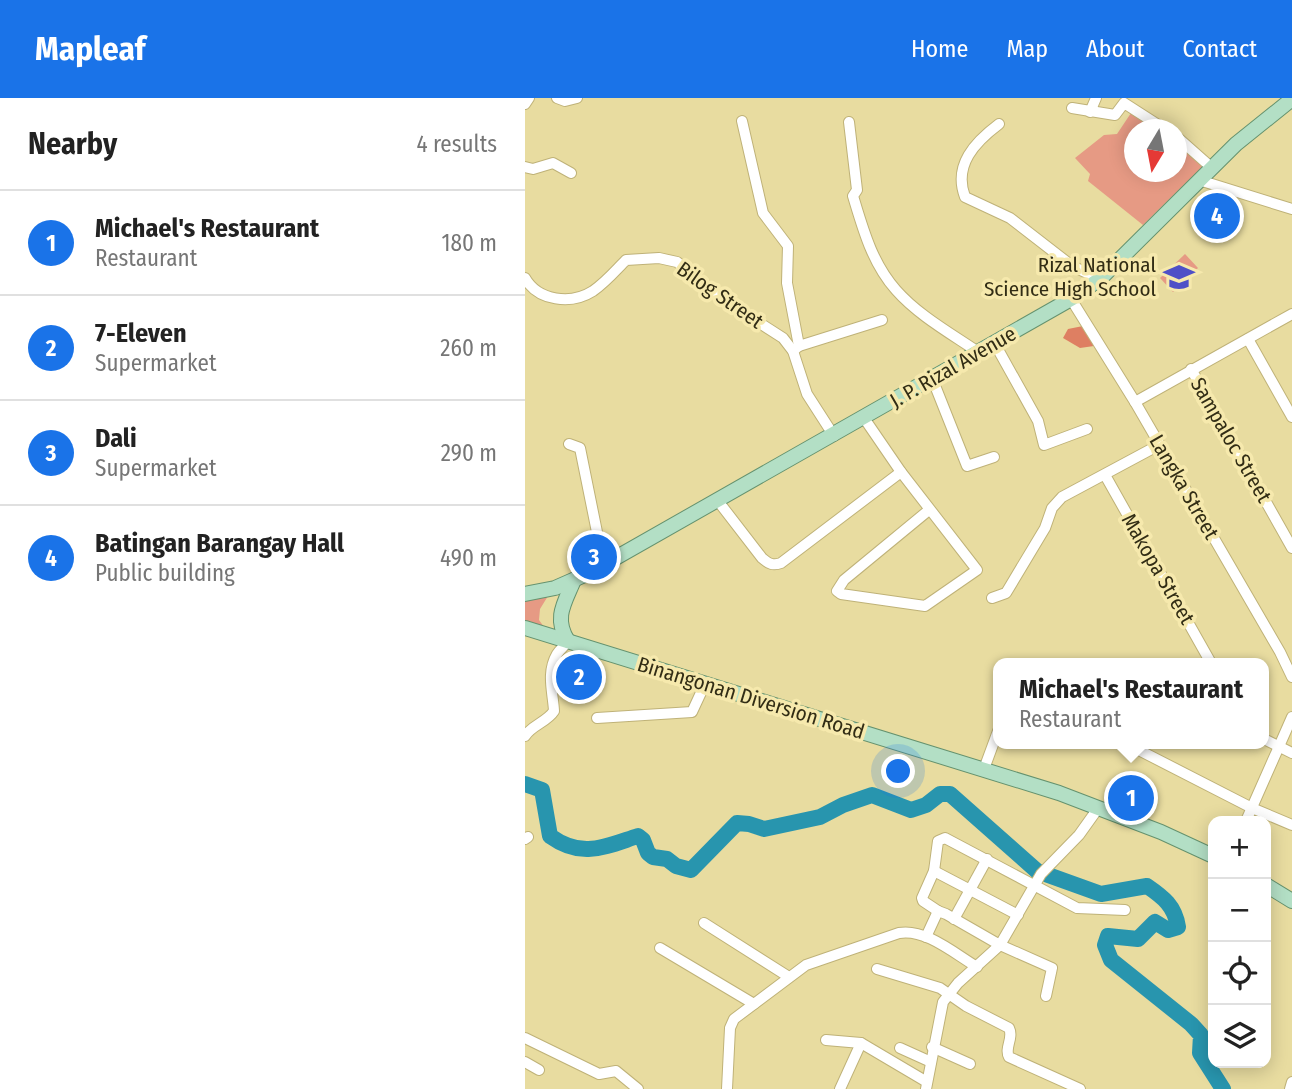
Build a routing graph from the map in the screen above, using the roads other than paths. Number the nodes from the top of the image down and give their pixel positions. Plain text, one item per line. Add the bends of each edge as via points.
1 (529, 98) edge
2 (558, 98) edge
3 (577, 98) edge
4 (1096, 98) edge
5 (1292, 99) edge
6 (525, 104) edge
7 (1072, 107) dead end
8 (1090, 112) junction
9 (1152, 119) edge
10 (742, 121) dead end
11 (849, 122) dead end
12 (999, 124) dead end
13 (1187, 146) edge
14 (525, 167) edge
15 (1212, 168) junction
16 (571, 173) dead end
17 (1199, 180) junction
18 (1290, 205) edge
19 (525, 278) edge
20 (1100, 279) junction
21 (1071, 299) junction
22 (1292, 314) edge
23 (882, 320) dead end
24 (1248, 339) junction
25 (995, 344) junction
26 (796, 348) junction
27 (978, 352) junction
28 (1191, 369) junction
29 (932, 378) junction
30 (1135, 402) junction
31 (1292, 417) edge
32 (864, 418) junction
33 (1087, 429) dead end
34 (834, 436) junction
35 (569, 444) dead end
36 (1159, 445) junction
37 (995, 457) dead end
38 (901, 472) junction
39 (1105, 475) junction
40 (718, 501) junction
41 (929, 510) junction
42 (1292, 548) edge
43 (608, 562) junction
44 (574, 580) junction
45 (525, 594) edge
46 (992, 598) dead end
47 (525, 628) edge
48 (568, 641) junction
49 (1208, 658) edge
50 (1292, 677) edge
51 (705, 684) junction
52 (1292, 717) edge
53 (597, 718) dead end
54 (525, 736) edge
55 (1269, 742) edge
56 (993, 745) edge
57 (1280, 747) junction
58 (1137, 749) edge
59 (1292, 752) edge
60 (984, 769) junction
61 (1099, 807) junction
62 (1252, 808) junction
63 (1248, 816) edge
64 (1292, 825) edge
65 (1208, 854) edge
66 (987, 859) junction
67 (934, 871) junction
68 (1033, 885) junction
69 (1271, 888) edge
70 (971, 890) junction
71 (1292, 901) edge
72 (1125, 910) dead end
73 (938, 911) junction
74 (1018, 915) junction
75 (954, 919) junction
76 (704, 923) dead end
77 (926, 937) junction
78 (1000, 945) junction
79 (660, 948) dead end
80 (977, 967) junction
81 (877, 969) dead end
82 (789, 977) junction
83 (949, 993) junction
84 (1046, 996) dead end
85 (754, 1004) junction
86 (525, 1038) edge
87 (826, 1040) dead end
88 (861, 1043) junction
89 (932, 1047) junction
90 (900, 1048) dead end
91 (525, 1062) edge
92 (931, 1062) junction
93 (970, 1064) dead end
94 (539, 1070) dead end
95 (1292, 1082) edge
96 (927, 1086) edge
97 (638, 1089) edge
98 (727, 1089) edge
99 (840, 1089) edge
100 (1080, 1089) edge
101 (1290, 1089) edge

1 - 6 street
2 - 3 street
4 - 8 street
5 - 15 main road, J. P. Rizal Avenue
7 - 8 street
8 - 9 street via 1115,115 1124,103
10 - 26 street via 763,214 788,246 787,283
11 - 27 street via 857,190 853,196 881,269 896,290
12 - 20 street via 970,150 960,177 965,197 1010,218 1072,266
13 - 15 street
14 - 16 street via 553,163
15 - 17 main road, J. P. Rizal Avenue
17 - 18 street
17 - 20 main road, J. P. Rizal Avenue
19 - 26 street, Bilog Street via 536,293 557,300 591,293 626,260 677,262
20 - 21 main road, J. P. Rizal Avenue
21 - 25 main road, J. P. Rizal Avenue
21 - 30 street, Langka Street
22 - 24 street
23 - 26 street
24 - 28 street
24 - 31 street
25 - 27 main road, J. P. Rizal Avenue
25 - 33 street via 1038,421 1044,445
26 - 34 street via 807,394
27 - 29 main road, J. P. Rizal Avenue
28 - 30 street
28 - 42 street, Sampaloc Street
29 - 32 main road, J. P. Rizal Avenue
29 - 37 street via 967,466
30 - 36 street, Langka Street
32 - 34 main road, J. P. Rizal Avenue
32 - 38 street
34 - 40 main road, J. P. Rizal Avenue
35 - 43 street via 580,448 599,542
36 - 39 street
36 - 50 street, Langka Street
38 - 40 street via 775,566 762,558
38 - 41 street
39 - 46 street via 1052,508 1006,593
39 - 49 street, Makopa Street
40 - 43 main road, J. P. Rizal Avenue
41 - 41 street via 977,570 925,606 837,591 844,580
43 - 44 main road, J. P. Rizal Avenue
44 - 45 main road, J. P. Rizal Avenue
44 - 48 main road via 560,611
47 - 48 main road, Binangonan Diversion Road
48 - 51 main road, Binangonan Diversion Road
48 - 54 street via 552,670 554,711
51 - 53 street via 692,712
51 - 60 main road, Binangonan Diversion Road
52 - 57 street
55 - 57 street
56 - 60 street
57 - 59 street
57 - 62 street
58 - 62 street
60 - 61 main road, Binangonan Diversion Road
61 - 65 main road, Binangonan Diversion Road
61 - 68 street
62 - 63 street
62 - 64 street
66 - 67 street via 941,838
66 - 68 street
66 - 70 street
67 - 70 street
67 - 73 street via 922,898
68 - 72 street via 1077,908
68 - 74 street
69 - 71 main road
70 - 74 street
70 - 75 street
73 - 75 street
73 - 77 street
74 - 78 street
75 - 78 street
76 - 82 street
77 - 80 street
77 - 82 street via 899,933 806,965
78 - 80 street
78 - 84 street via 1052,968
79 - 85 street
80 - 83 street
81 - 83 street
82 - 85 street
83 - 89 street via 940,1007
83 - 100 street via 1009,1028 1009,1057
85 - 98 street via 730,1027
86 - 97 street via 599,1073 616,1071
87 - 88 street
88 - 96 street
88 - 99 street
89 - 92 street
89 - 93 street
90 - 92 street
91 - 94 street
92 - 96 street
95 - 101 street

